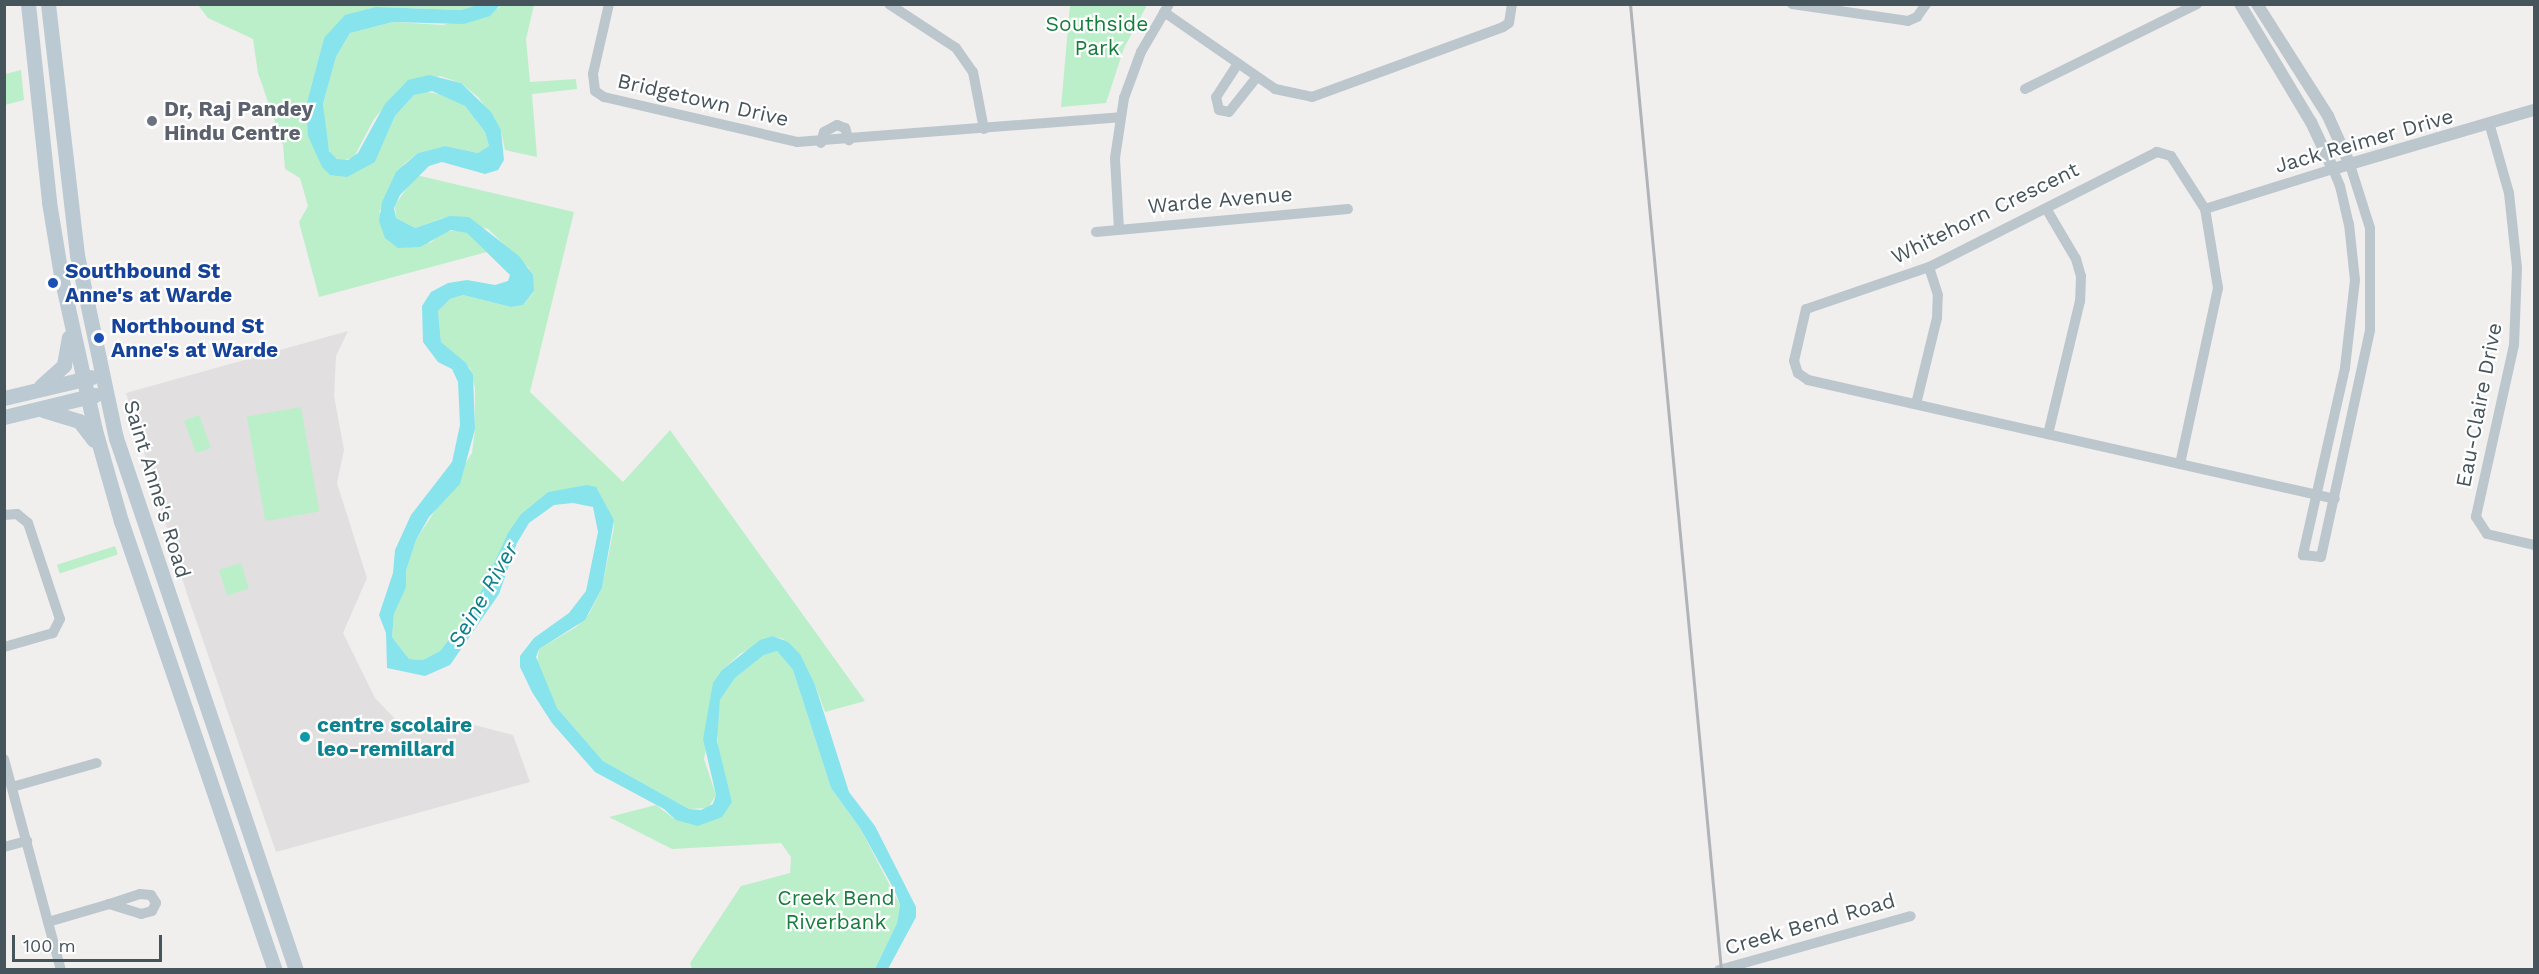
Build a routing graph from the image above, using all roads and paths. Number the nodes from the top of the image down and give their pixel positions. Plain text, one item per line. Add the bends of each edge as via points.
1 (28, 4) edge
2 (48, 4) edge
3 (609, 4) edge
4 (889, 4) edge
5 (1512, 4) edge
6 (1792, 4) edge
7 (1926, 4) edge
8 (2197, 4) edge
9 (2240, 4) edge
10 (2257, 4) edge
11 (1166, 8) edge
12 (1237, 65) junction
13 (1256, 78) junction
14 (2025, 89) dead end
15 (2535, 110) edge
16 (1120, 117) junction
17 (2490, 126) junction
18 (984, 129) junction
19 (849, 140) junction
20 (821, 143) junction
21 (2350, 165) junction
22 (2333, 169) junction
23 (1348, 209) dead end
24 (2205, 209) junction
25 (2047, 210) junction
26 (1119, 230) junction
27 (1096, 232) dead end
28 (1929, 267) junction
29 (70, 322) junction
30 (101, 375) junction
31 (83, 378) junction
32 (23, 393) junction
33 (106, 393) junction
34 (87, 397) junction
35 (4, 398) edge
36 (1916, 404) junction
37 (37, 409) junction
38 (4, 417) edge
39 (2049, 434) junction
40 (2180, 464) junction
41 (106, 467) junction
42 (2315, 495) junction
43 (2335, 499) junction
44 (4, 515) edge
45 (2535, 545) edge
46 (4, 647) edge
47 (4, 759) edge
48 (97, 763) dead end
49 (12, 787) junction
50 (27, 841) junction
51 (4, 847) edge
52 (109, 904) dead end
53 (1911, 916) dead end
54 (48, 922) junction
55 (61, 969) edge
56 (275, 969) edge
57 (296, 969) edge
58 (1719, 969) edge

1 - 29 main road, Saint Anne's Road via 49,202
2 - 30 main road, Saint Anne's Road via 71,217
3 - 20 street, Bridgetown Drive via 592,83 604,97 797,142
4 - 18 street via 956,48 973,72
5 - 13 street via 1509,23 1503,27 1312,97 1287,94
6 - 7 street via 1902,21 1917,17
8 - 14 street
9 - 22 street via 2312,122
10 - 21 street via 2328,116
11 - 12 street
11 - 16 street via 1133,71
12 - 13 street
12 - 13 street via 1216,97 1219,110 1228,112
15 - 17 street, Jack Reimer Drive
16 - 18 street, Bridgetown Drive
16 - 26 street via 1115,158
17 - 21 street, Jack Reimer Drive
17 - 45 street, Eau-Claire Drive via 2509,193 2517,290 2514,345 2476,517 2487,534
18 - 19 street, Bridgetown Drive
19 - 20 street, Bridgetown Drive
19 - 20 street via 846,128 837,124 824,132
21 - 22 street, Jack Reimer Drive
21 - 43 street via 2370,228 2370,330
22 - 24 street, Jack Reimer Drive
22 - 42 street via 2349,224 2355,280 2345,368
23 - 26 street, Warde Avenue
24 - 25 street, Whitehorn Crescent via 2171,156 2157,152
24 - 40 street, Whitehorn Crescent via 2218,288
25 - 28 street, Whitehorn Crescent
25 - 39 street via 2076,259 2081,276 2080,301
26 - 27 street, Warde Avenue
28 - 36 street via 1938,296 1937,318
28 - 36 street, Whitehorn Crescent via 1806,309 1794,361 1798,374 1809,380
29 - 31 main road, Saint Anne's Road
29 - 32 main road via 62,368 46,384
30 - 31 main road
30 - 33 main road, Saint Anne's Road
31 - 32 main road
31 - 34 main road, Saint Anne's Road
32 - 35 main road
33 - 34 main road
33 - 57 main road, Saint Anne's Road via 140,517
34 - 37 main road
34 - 41 main road, Saint Anne's Road
36 - 39 street, Whitehorn Crescent
37 - 38 main road
37 - 41 main road via 79,421
39 - 40 street, Whitehorn Crescent
40 - 42 street, Whitehorn Crescent
41 - 56 main road, Saint Anne's Road via 121,521
42 - 43 street, Whitehorn Crescent
42 - 43 street via 2303,555 2321,557
44 - 46 street via 17,514 28,523 60,619 53,633
47 - 49 street
48 - 49 street
49 - 50 street
50 - 51 street
50 - 54 street
52 - 54 street
53 - 58 street, Creek Bend Road
54 - 55 street

